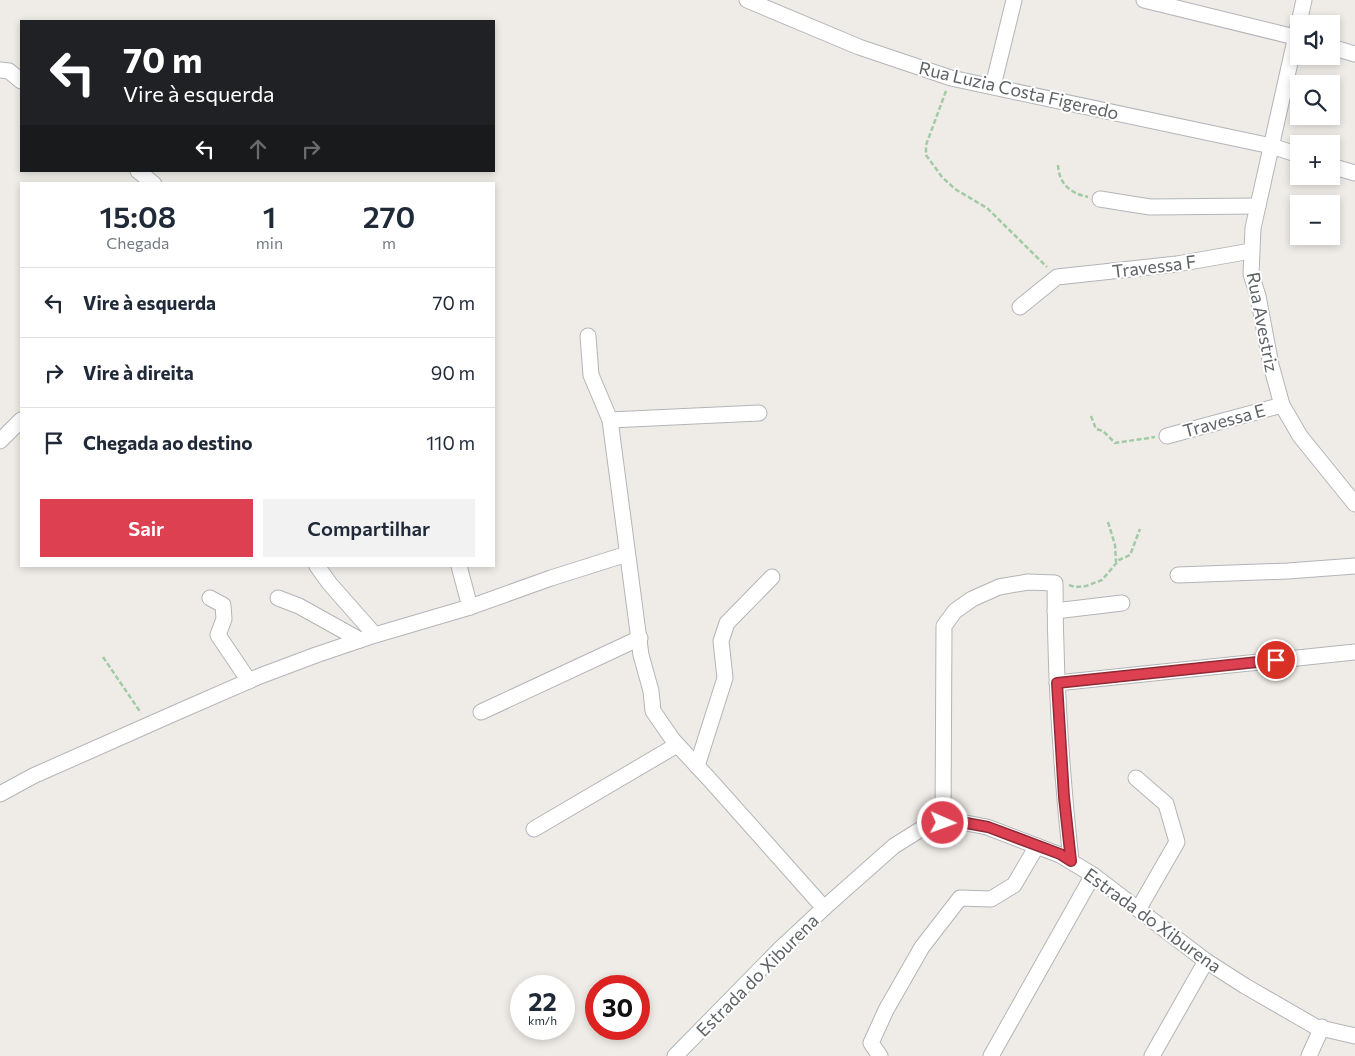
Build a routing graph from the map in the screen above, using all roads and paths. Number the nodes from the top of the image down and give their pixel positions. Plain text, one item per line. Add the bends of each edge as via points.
1 (747, 0) edge
2 (1014, 0) edge
3 (1144, 0) edge
4 (1304, 0) edge
5 (1301, 15) edge
6 (1290, 35) edge
7 (1340, 50) edge
8 (1355, 54) edge
9 (1290, 65) edge
10 (0, 70) edge
11 (951, 78) junction
12 (20, 80) edge
13 (993, 86) junction
14 (1271, 146) junction
15 (1290, 152) edge
16 (1058, 165) dead end
17 (1340, 169) edge
18 (139, 172) edge
19 (1355, 173) edge
20 (152, 182) edge
21 (1100, 199) joint
22 (1258, 206) junction
23 (1251, 251) junction
24 (1057, 277) junction
25 (1020, 307) dead end
26 (588, 336) dead end
27 (1282, 404) junction
28 (759, 413) dead end
29 (1091, 416) dead end
30 (610, 420) junction
31 (20, 421) edge
32 (1166, 436) joint
33 (0, 441) edge
34 (1355, 504) edge
35 (1108, 522) dead end
36 (1140, 530) dead end
37 (627, 554) junction
38 (1116, 563) junction
39 (1355, 566) edge
40 (318, 567) edge
41 (459, 567) edge
42 (1178, 575) dead end
43 (772, 577) dead end
44 (1055, 583) junction
45 (210, 598) dead end
46 (278, 598) dead end
47 (1122, 603) dead end
48 (470, 607) junction
49 (1055, 610) junction
50 (375, 635) junction
51 (640, 638) junction
52 (360, 640) junction
53 (1355, 652) edge
54 (103, 657) dead end
55 (249, 681) junction
56 (1057, 683) junction
57 (481, 712) dead end
58 (149, 724) junction
59 (678, 745) junction
60 (697, 766) junction
61 (1136, 778) dead end
62 (0, 794) edge
63 (943, 823) junction
64 (534, 829) dead end
65 (1037, 846) junction
66 (1071, 861) junction
67 (1093, 875) junction
68 (824, 908) junction
69 (1138, 908) junction
70 (1206, 961) junction
71 (1322, 1027) junction
72 (1355, 1036) edge
73 (675, 1056) edge
74 (880, 1056) edge
75 (991, 1056) edge
76 (1152, 1056) edge
77 (1310, 1056) edge

1 - 11 street, Rua Luzia Costa Figeredo via 859,47
2 - 13 street
3 - 6 street
4 - 5 street, Rua Avestriz
7 - 8 street
9 - 14 street, Rua Avestriz
10 - 12 street via 9,71
11 - 13 street, Rua Luzia Costa Figeredo
11 - 24 path via 926,145 926,155 942,177 987,208
13 - 14 street, Rua Luzia Costa Figeredo
14 - 15 street, Rua Luzia Costa Figeredo
14 - 22 street, Rua Avestriz
16 - 21 path via 1059,177 1067,188 1083,196
17 - 19 street
18 - 20 street
21 - 22 street via 1150,207
22 - 23 street, Rua Avestriz
23 - 24 street, Travessa F via 1177,264
23 - 27 street, Rua Avestriz via 1251,274
24 - 25 street
26 - 30 street via 591,375
27 - 32 street, Travessa E
27 - 34 street, Rua Avestriz via 1300,436
28 - 30 street
29 - 32 path via 1096,429 1103,431 1115,443
30 - 37 street
31 - 33 street
35 - 38 path
36 - 38 path via 1130,554
37 - 48 street
37 - 51 street
38 - 44 path via 1102,580 1086,586
39 - 42 street
40 - 50 street
41 - 48 street
43 - 60 street via 726,623 721,641 725,678
44 - 49 street
44 - 63 street via 1028,582 998,587 956,610 944,626
45 - 55 street via 223,605 224,619 218,634
46 - 52 street
47 - 49 street
48 - 50 street
49 - 56 street
50 - 52 street
51 - 57 street
51 - 59 street via 654,711
52 - 55 street
53 - 56 street
54 - 58 path
55 - 58 street
56 - 66 street
58 - 62 street
59 - 60 street
59 - 64 street
60 - 68 street
61 - 69 street via 1166,804 1177,842
63 - 65 street, Estrada do Xiburena via 988,827
63 - 68 street, Estrada do Xiburena via 926,826 894,846
65 - 66 street, Estrada do Xiburena
65 - 74 street via 1014,885 990,900 960,898 922,947 870,1044
66 - 67 street, Estrada do Xiburena
67 - 69 street, Estrada do Xiburena
67 - 75 street
68 - 73 street, Estrada do Xiburena
69 - 70 street, Estrada do Xiburena
70 - 71 street, Estrada do Xiburena via 1280,1007
70 - 76 street
71 - 72 street, Estrada do Xiburena
71 - 77 street

